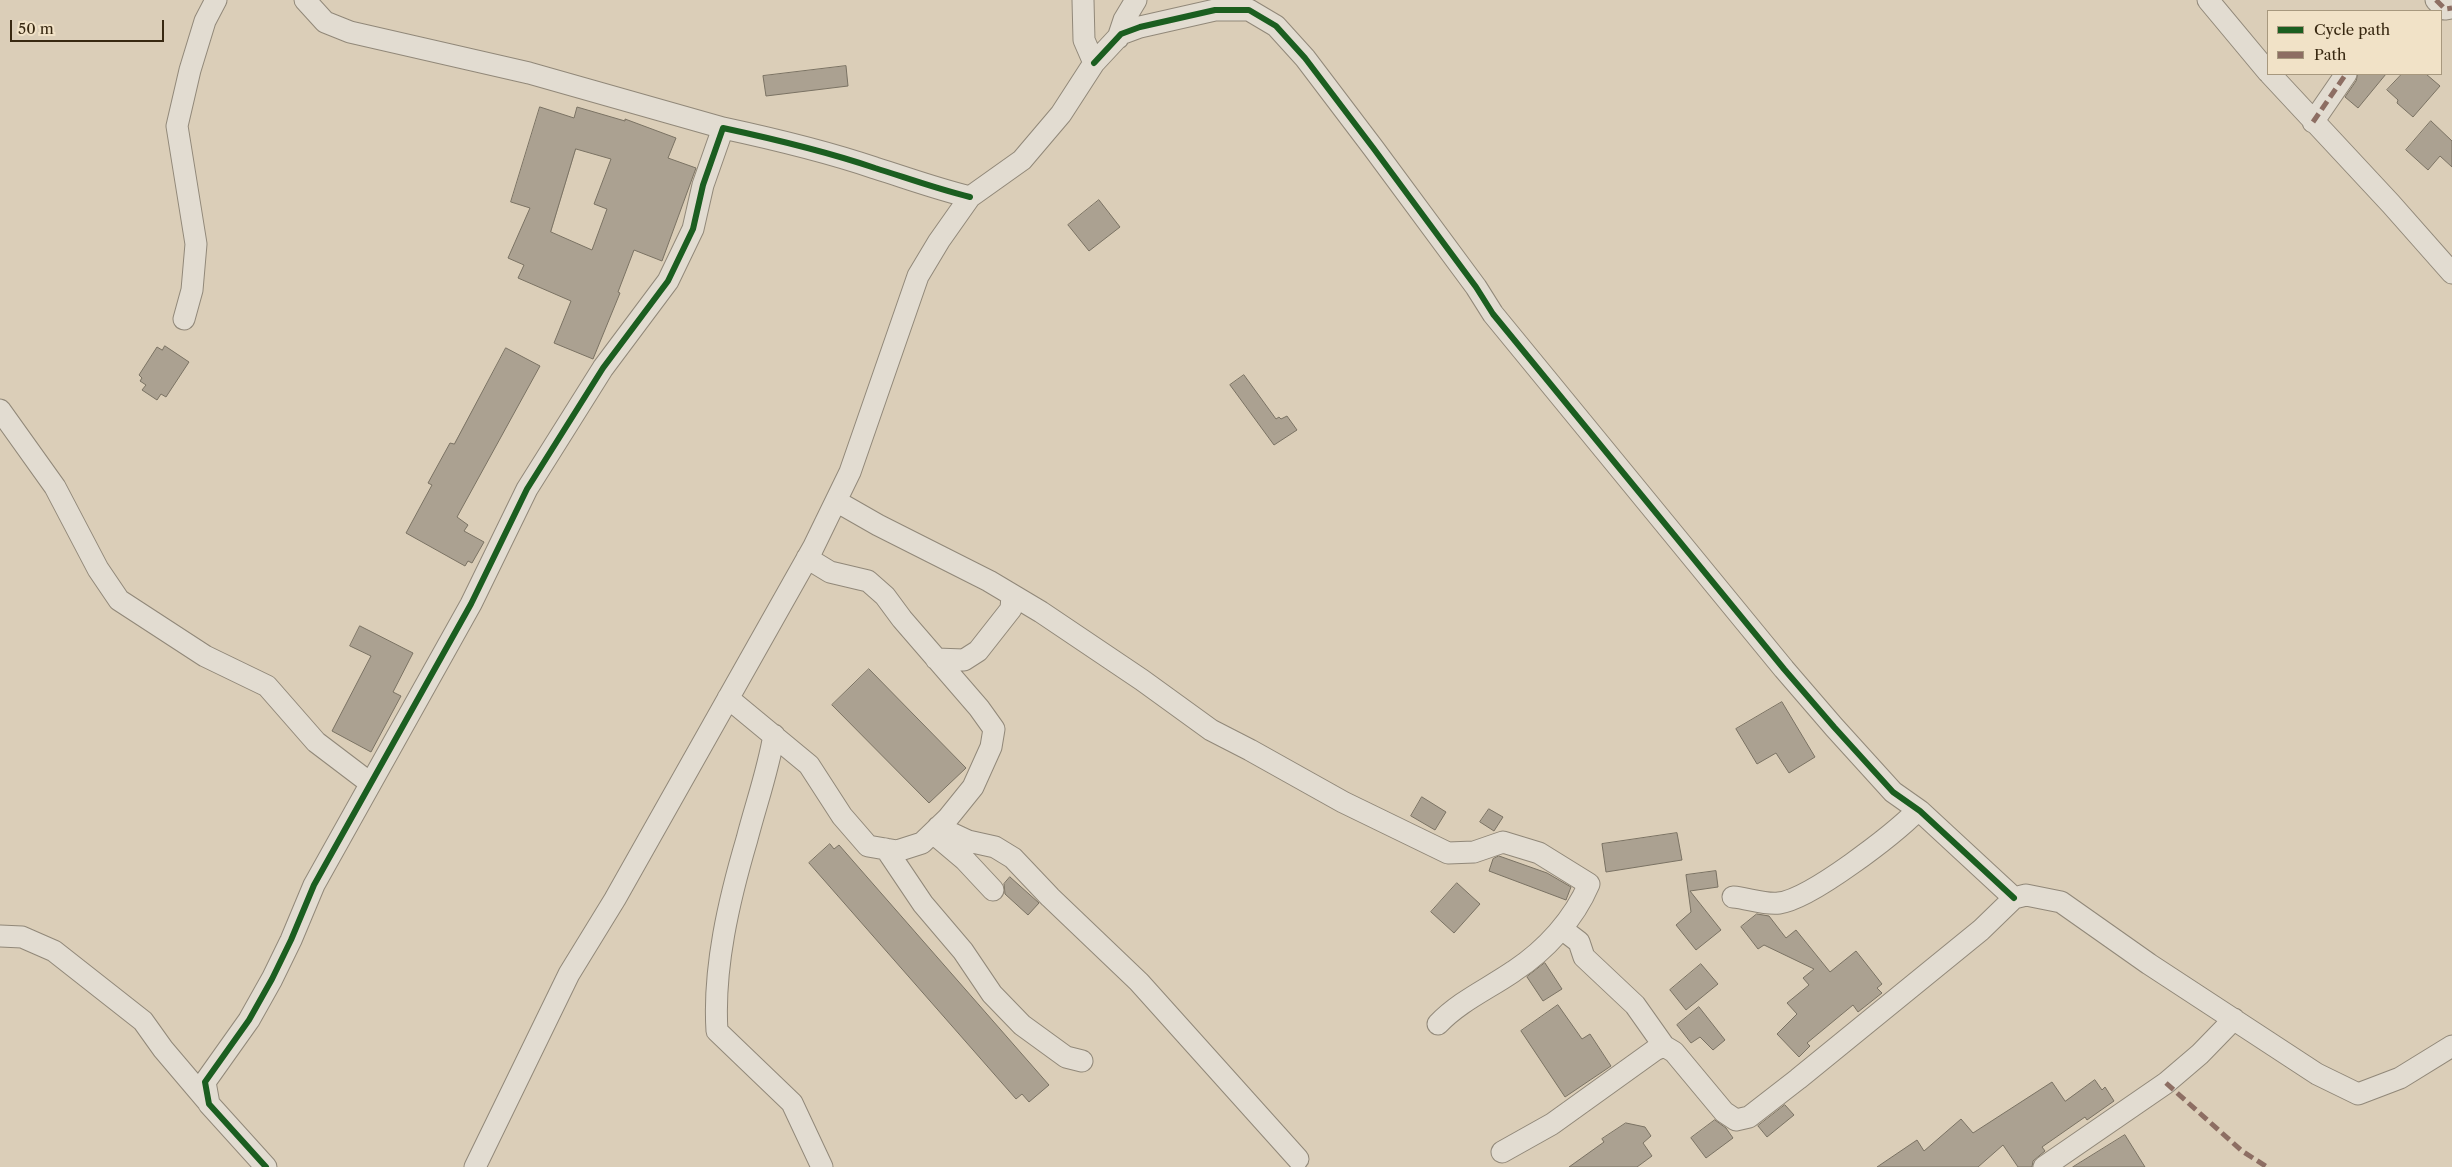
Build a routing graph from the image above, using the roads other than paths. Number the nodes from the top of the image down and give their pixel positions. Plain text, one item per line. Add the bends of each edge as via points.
1 (216, 0) edge
2 (305, 0) edge
3 (1083, 0) edge
4 (1136, 0) edge
5 (2208, 0) edge
6 (1118, 38) junction
7 (1094, 63) junction
8 (2267, 71) edge
9 (2271, 75) edge
10 (2345, 75) edge
11 (2313, 122) junction
12 (723, 128) junction
13 (970, 197) junction
14 (2452, 273) edge
15 (184, 319) dead end
16 (0, 410) edge
17 (836, 500) junction
18 (807, 558) junction
19 (1012, 595) junction
20 (936, 659) junction
21 (728, 698) junction
22 (774, 735) junction
23 (370, 783) junction
24 (1918, 810) junction
25 (936, 830) junction
26 (886, 849) junction
27 (992, 890) dead end
28 (1733, 897) dead end
29 (2014, 898) junction
30 (1562, 929) junction
31 (0, 936) edge
32 (2234, 1019) junction
33 (1438, 1024) dead end
34 (1664, 1046) junction
35 (2452, 1046) edge
36 (1082, 1061) dead end
37 (197, 1080) junction
38 (1502, 1152) dead end
39 (1298, 1159) dead end
40 (266, 1167) edge
41 (475, 1167) edge
42 (822, 1167) edge
43 (2044, 1167) edge

1 - 15 street via 205,21 177,126 196,244 192,290
2 - 12 street via 325,22 350,32 529,73
3 - 7 street via 1084,40
4 - 6 street
5 - 8 street
6 - 7 street
6 - 24 street via 1140,27 1215,10 1249,10 1276,26 1305,58 1541,375 1797,684 1893,792
7 - 13 street via 1061,114 1022,160
9 - 11 street
10 - 11 street
11 - 14 street
12 - 13 street via 786,141
12 - 23 street via 703,185 693,228 668,280 602,368 527,489 471,604
13 - 17 street via 918,276 864,436
16 - 23 street via 55,487 98,569 119,600 205,656 266,686 316,742
17 - 18 street
17 - 19 street
18 - 20 street via 830,572 868,581 885,596
18 - 21 street
19 - 20 street via 1010,609 978,651 964,660
19 - 30 street via 1142,680 1210,730 1343,802 1448,853 1474,852 1503,842 1539,853 1589,884 1583,899
20 - 25 street via 994,728 991,747 973,787
21 - 22 street
21 - 41 street via 569,974
22 - 26 street via 809,765 842,816 868,846
22 - 42 street via 769,766 728,913 715,1002 716,1031 792,1103
23 - 37 street via 314,885 291,940 249,1020
24 - 28 street via 1904,824 1800,897 1778,904
24 - 29 street
25 - 26 street via 922,843 897,851
25 - 27 street
25 - 39 street via 995,847 1014,858 1139,982
26 - 36 street via 923,904 963,950 992,994 1022,1025 1066,1057
29 - 32 street via 2041,896 2062,902
29 - 34 street via 1981,930 1749,1116 1736,1120 1724,1112 1674,1052
30 - 33 street via 1516,970 1450,1012
30 - 34 street via 1579,942 1584,958 1635,1005
31 - 37 street via 22,937 54,951 143,1021 163,1049
32 - 35 street via 2317,1074 2358,1094 2400,1078
32 - 43 street via 2166,1083
34 - 38 street via 1552,1124
37 - 40 street via 209,1104

